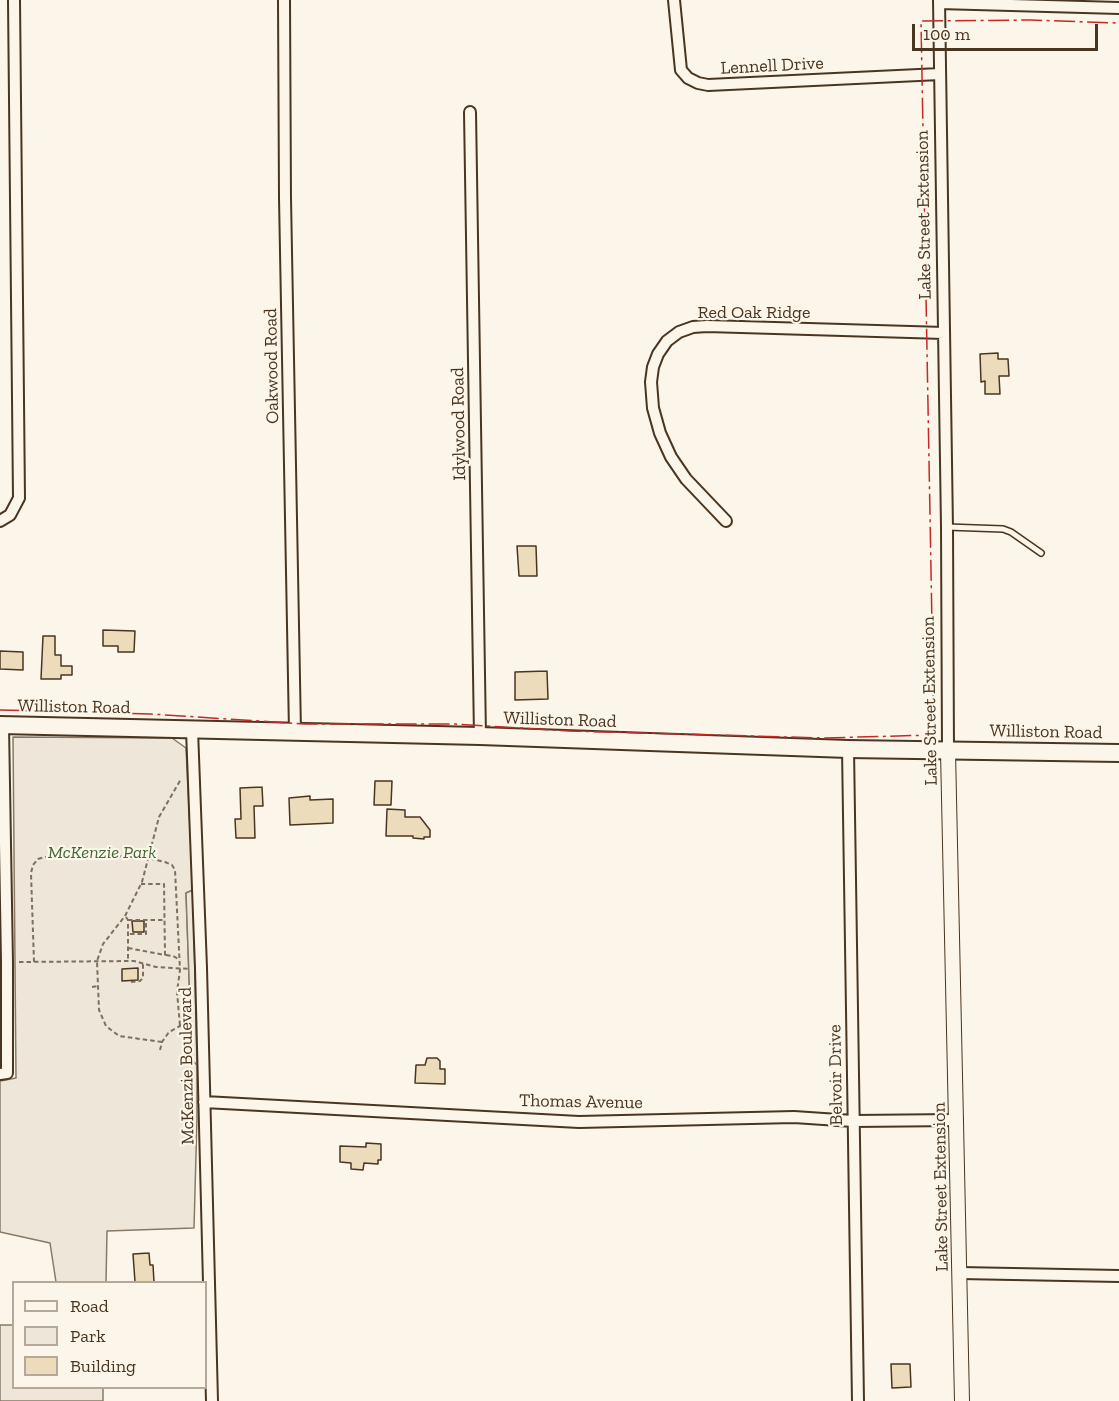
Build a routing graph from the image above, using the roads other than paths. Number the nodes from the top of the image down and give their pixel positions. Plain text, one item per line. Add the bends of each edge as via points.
1 (14, 0) edge
2 (284, 0) edge
3 (674, 0) edge
4 (939, 1) edge
5 (1119, 8) edge
6 (940, 74) junction
7 (470, 112) dead end
8 (944, 333) junction
9 (0, 521) edge
10 (726, 521) dead end
11 (947, 527) junction
12 (1041, 553) dead end
13 (2, 725) edge
14 (192, 729) junction
15 (295, 732) junction
16 (480, 736) junction
17 (848, 749) junction
18 (948, 751) junction
19 (1119, 753) edge
20 (0, 1074) edge
21 (204, 1101) junction
22 (957, 1120) junction
23 (853, 1121) junction
24 (960, 1273) junction
25 (1119, 1276) edge
26 (212, 1401) edge
27 (858, 1401) edge
28 (962, 1401) edge

1 - 9 street via 19,498 10,515
2 - 15 street, Oakwood Road
3 - 6 street, Lennell Drive via 681,70 688,78 708,86
4 - 5 street
4 - 6 street, Lake Street Extension
6 - 8 street, Lake Street Extension
7 - 16 street, Idylwood Road
8 - 10 street, Red Oak Ridge via 707,326 679,332 667,341 658,354 651,382 660,434 686,479
8 - 11 street, Lake Street Extension
11 - 12 lane via 1003,529
11 - 18 street, Lake Street Extension
13 - 14 main road, Williston Road
13 - 20 street via 7,1073
14 - 15 main road, Williston Road
14 - 21 street, McKenzie Boulevard
15 - 16 main road, Williston Road
16 - 17 main road, Williston Road
17 - 18 main road, Williston Road
17 - 23 street, Belvoir Drive
18 - 19 main road, Williston Road
18 - 22 street, Lake Street Extension
21 - 23 street, Thomas Avenue via 579,1122 794,1117
21 - 26 street, McKenzie Boulevard
22 - 23 street, Thomas Avenue
22 - 24 street, Lake Street Extension
23 - 27 street, Belvoir Drive
24 - 25 street
24 - 28 street, Lake Street Extension

